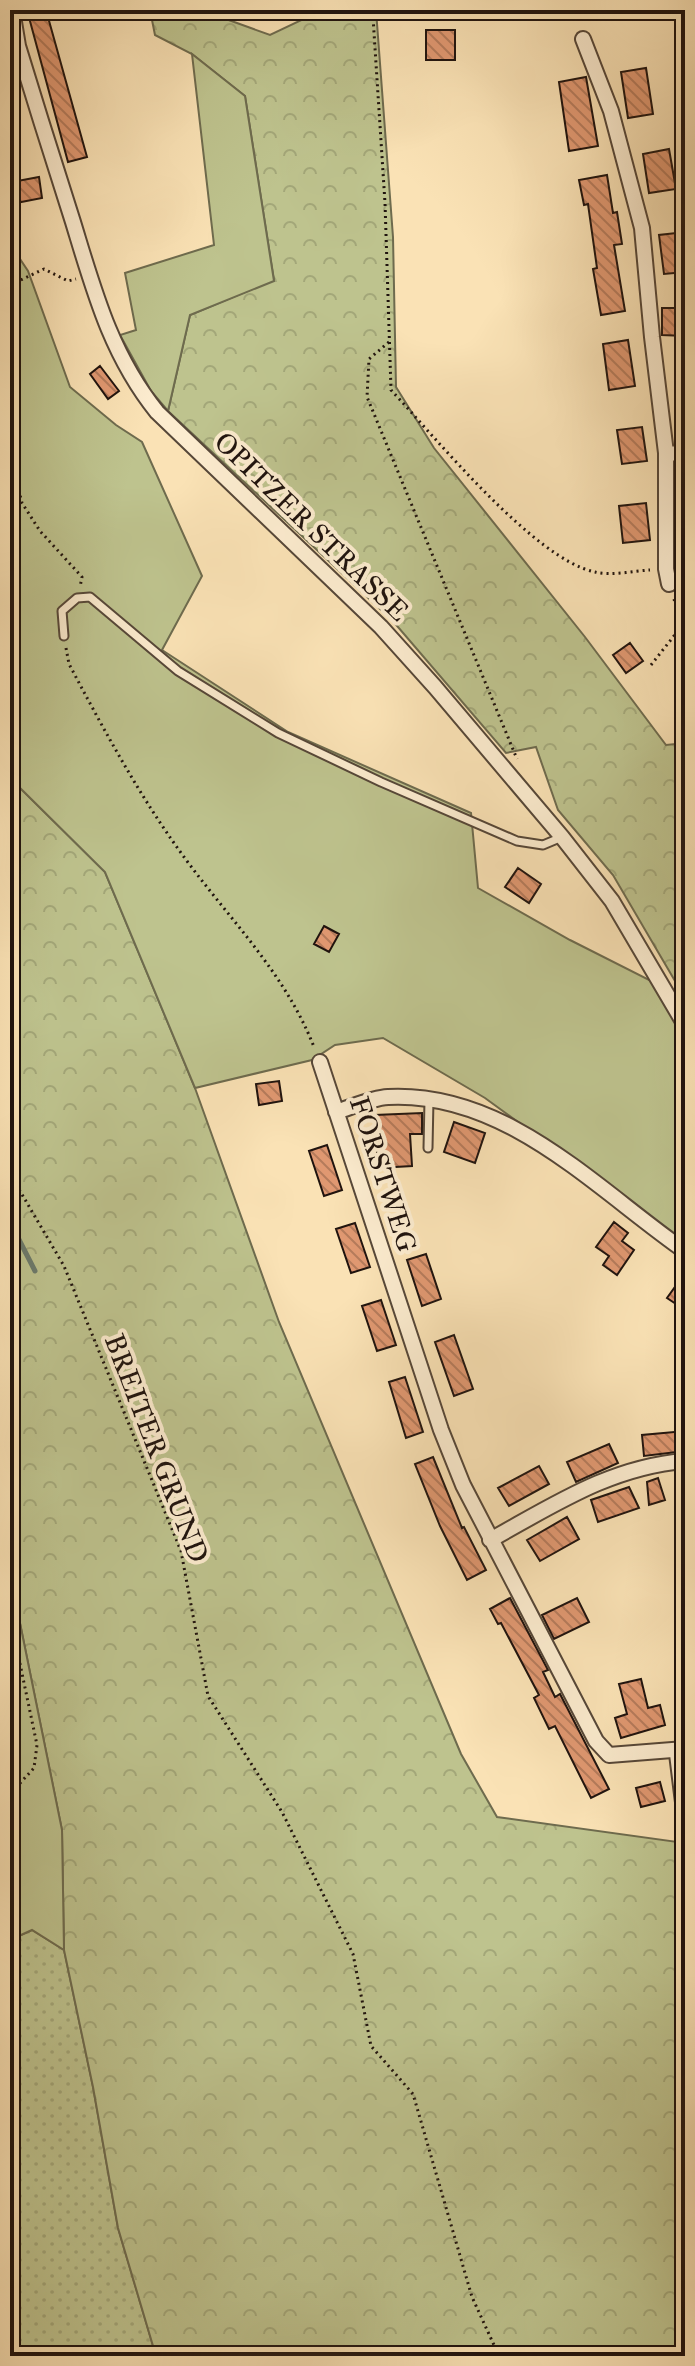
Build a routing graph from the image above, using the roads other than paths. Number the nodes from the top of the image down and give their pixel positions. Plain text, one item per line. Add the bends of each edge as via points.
1 (12, 10) edge
2 (583, 39) dead end
3 (666, 453) junction
4 (685, 454) edge
5 (685, 583) edge
6 (669, 584) joint
7 (64, 636) road end
8 (562, 837) junction
9 (685, 1025) edge
10 (320, 1062) road end
11 (429, 1098) junction
12 (336, 1112) junction
13 (428, 1148) dead end
14 (685, 1251) edge
15 (685, 1461) edge
16 (490, 1540) junction
17 (679, 1749) edge
18 (685, 1847) edge

1 - 8 street, OPITZER STRASSE via 18,46 89,274 135,384 157,412 381,627
2 - 3 street via 611,111 642,228
3 - 4 street
3 - 6 street
5 - 6 lane
7 - 8 lane via 62,611 77,598 97,601 178,671 278,733 517,841 543,845
8 - 9 street, OPITZER STRASSE via 612,901
10 - 12 street, FORSTWEG
11 - 12 street via 384,1097
11 - 13 lane
11 - 14 street via 483,1112 542,1144
12 - 16 street, FORSTWEG via 441,1430
15 - 16 street via 608,1477
16 - 17 street, FORSTWEG via 596,1741 609,1755
17 - 18 lane

